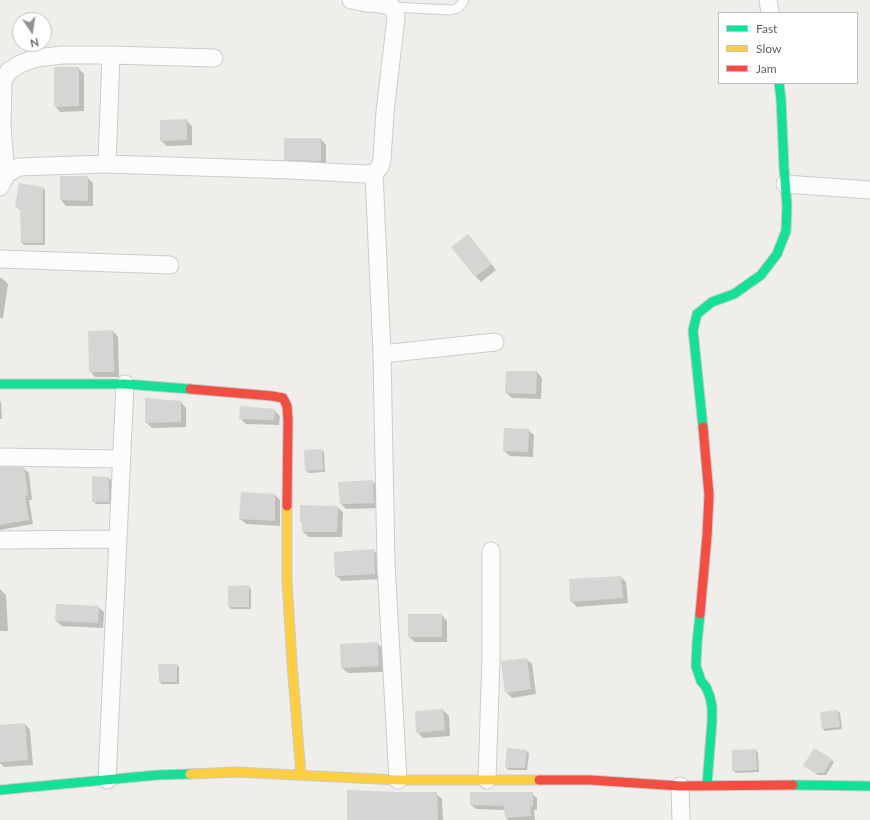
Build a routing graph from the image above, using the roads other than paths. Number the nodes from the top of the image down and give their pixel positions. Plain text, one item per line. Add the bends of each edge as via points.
1 (352, 0) edge
2 (464, 0) edge
3 (768, 0) edge
4 (392, 7) junction
5 (770, 12) edge
6 (111, 55) junction
7 (214, 58) dead end
8 (2, 80) edge
9 (779, 84) edge
10 (108, 164) junction
11 (374, 173) junction
12 (3, 181) edge
13 (785, 184) junction
14 (870, 190) edge
15 (0, 259) edge
16 (170, 265) dead end
17 (495, 342) dead end
18 (382, 354) junction
19 (0, 384) edge
20 (125, 384) junction
21 (0, 457) edge
22 (122, 459) junction
23 (118, 539) junction
24 (0, 540) edge
25 (491, 551) dead end
26 (301, 775) junction
27 (107, 780) junction
28 (398, 780) junction
29 (488, 780) junction
30 (707, 785) junction
31 (680, 786) junction
32 (870, 786) edge
33 (0, 790) edge
34 (681, 820) edge

1 - 4 street
2 - 4 lane via 458,8 451,10
3 - 5 street
4 - 11 street via 396,18 382,159 380,167
6 - 7 street
6 - 8 street via 36,58 9,71
6 - 10 street
8 - 12 street
9 - 13 street
10 - 11 street
10 - 12 street via 18,166
11 - 18 street
13 - 14 street
13 - 30 street via 786,231 777,254 761,275 734,294 712,302 697,314 693,330 709,495 696,666 712,707
15 - 16 street
17 - 18 street
18 - 28 street via 386,564
19 - 20 street
20 - 22 street
20 - 26 street via 272,396 283,398 287,406 287,580
21 - 22 street
22 - 23 street
23 - 24 street
23 - 27 street
25 - 29 street
26 - 27 street via 235,772
26 - 28 street
27 - 33 street
28 - 29 street
29 - 31 street via 590,780
30 - 31 street
30 - 32 street
31 - 34 street

